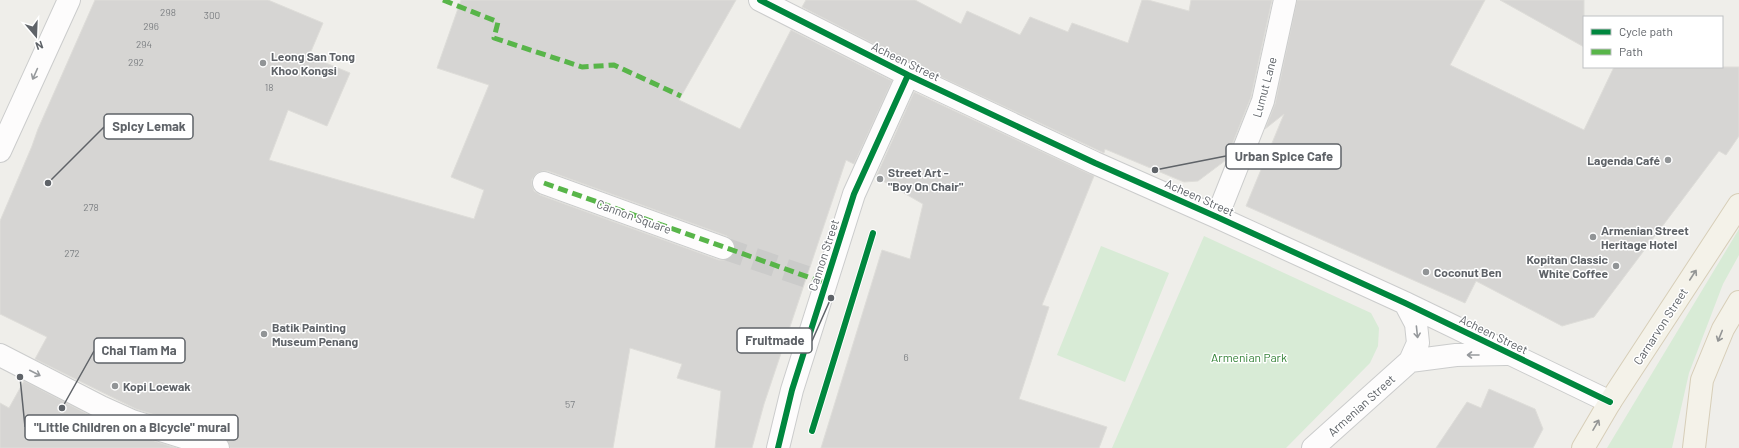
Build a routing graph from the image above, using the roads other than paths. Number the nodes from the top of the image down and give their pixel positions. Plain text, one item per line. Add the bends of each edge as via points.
1 (69, 0) edge
2 (760, 0) edge
3 (1285, 0) edge
4 (908, 75) junction
5 (0, 151) edge
6 (544, 183) dead end
7 (1739, 205) edge
8 (1217, 216) junction
9 (723, 248) tunnel mouth
10 (1739, 302) edge
11 (1405, 303) junction
12 (1512, 354) junction
13 (0, 355) edge
14 (1410, 361) junction
15 (1610, 402) junction
16 (218, 448) edge
17 (778, 448) edge
18 (1313, 448) edge
19 (1583, 448) edge
20 (1694, 448) edge

1 -> 5 street
2 - 4 street, Acheen Street
3 - 8 street, Lumut Lane via 1263,101
4 - 8 street, Acheen Street via 1095,163
4 - 17 street, Cannon Street via 816,280
6 - 9 street, Cannon Square
15 -> 7 main road, Carnarvon Street
8 - 11 street, Acheen Street
10 -> 20 main road via 1723,329 1702,380
11 - 12 street, Acheen Street
11 -> 14 street, Armenian Street via 1416,324 1418,343
12 -> 14 street via 1456,355
12 - 15 street, Acheen Street
13 -> 16 street via 120,415
14 - 18 street, Armenian Street
19 -> 15 main road, Carnarvon Street

